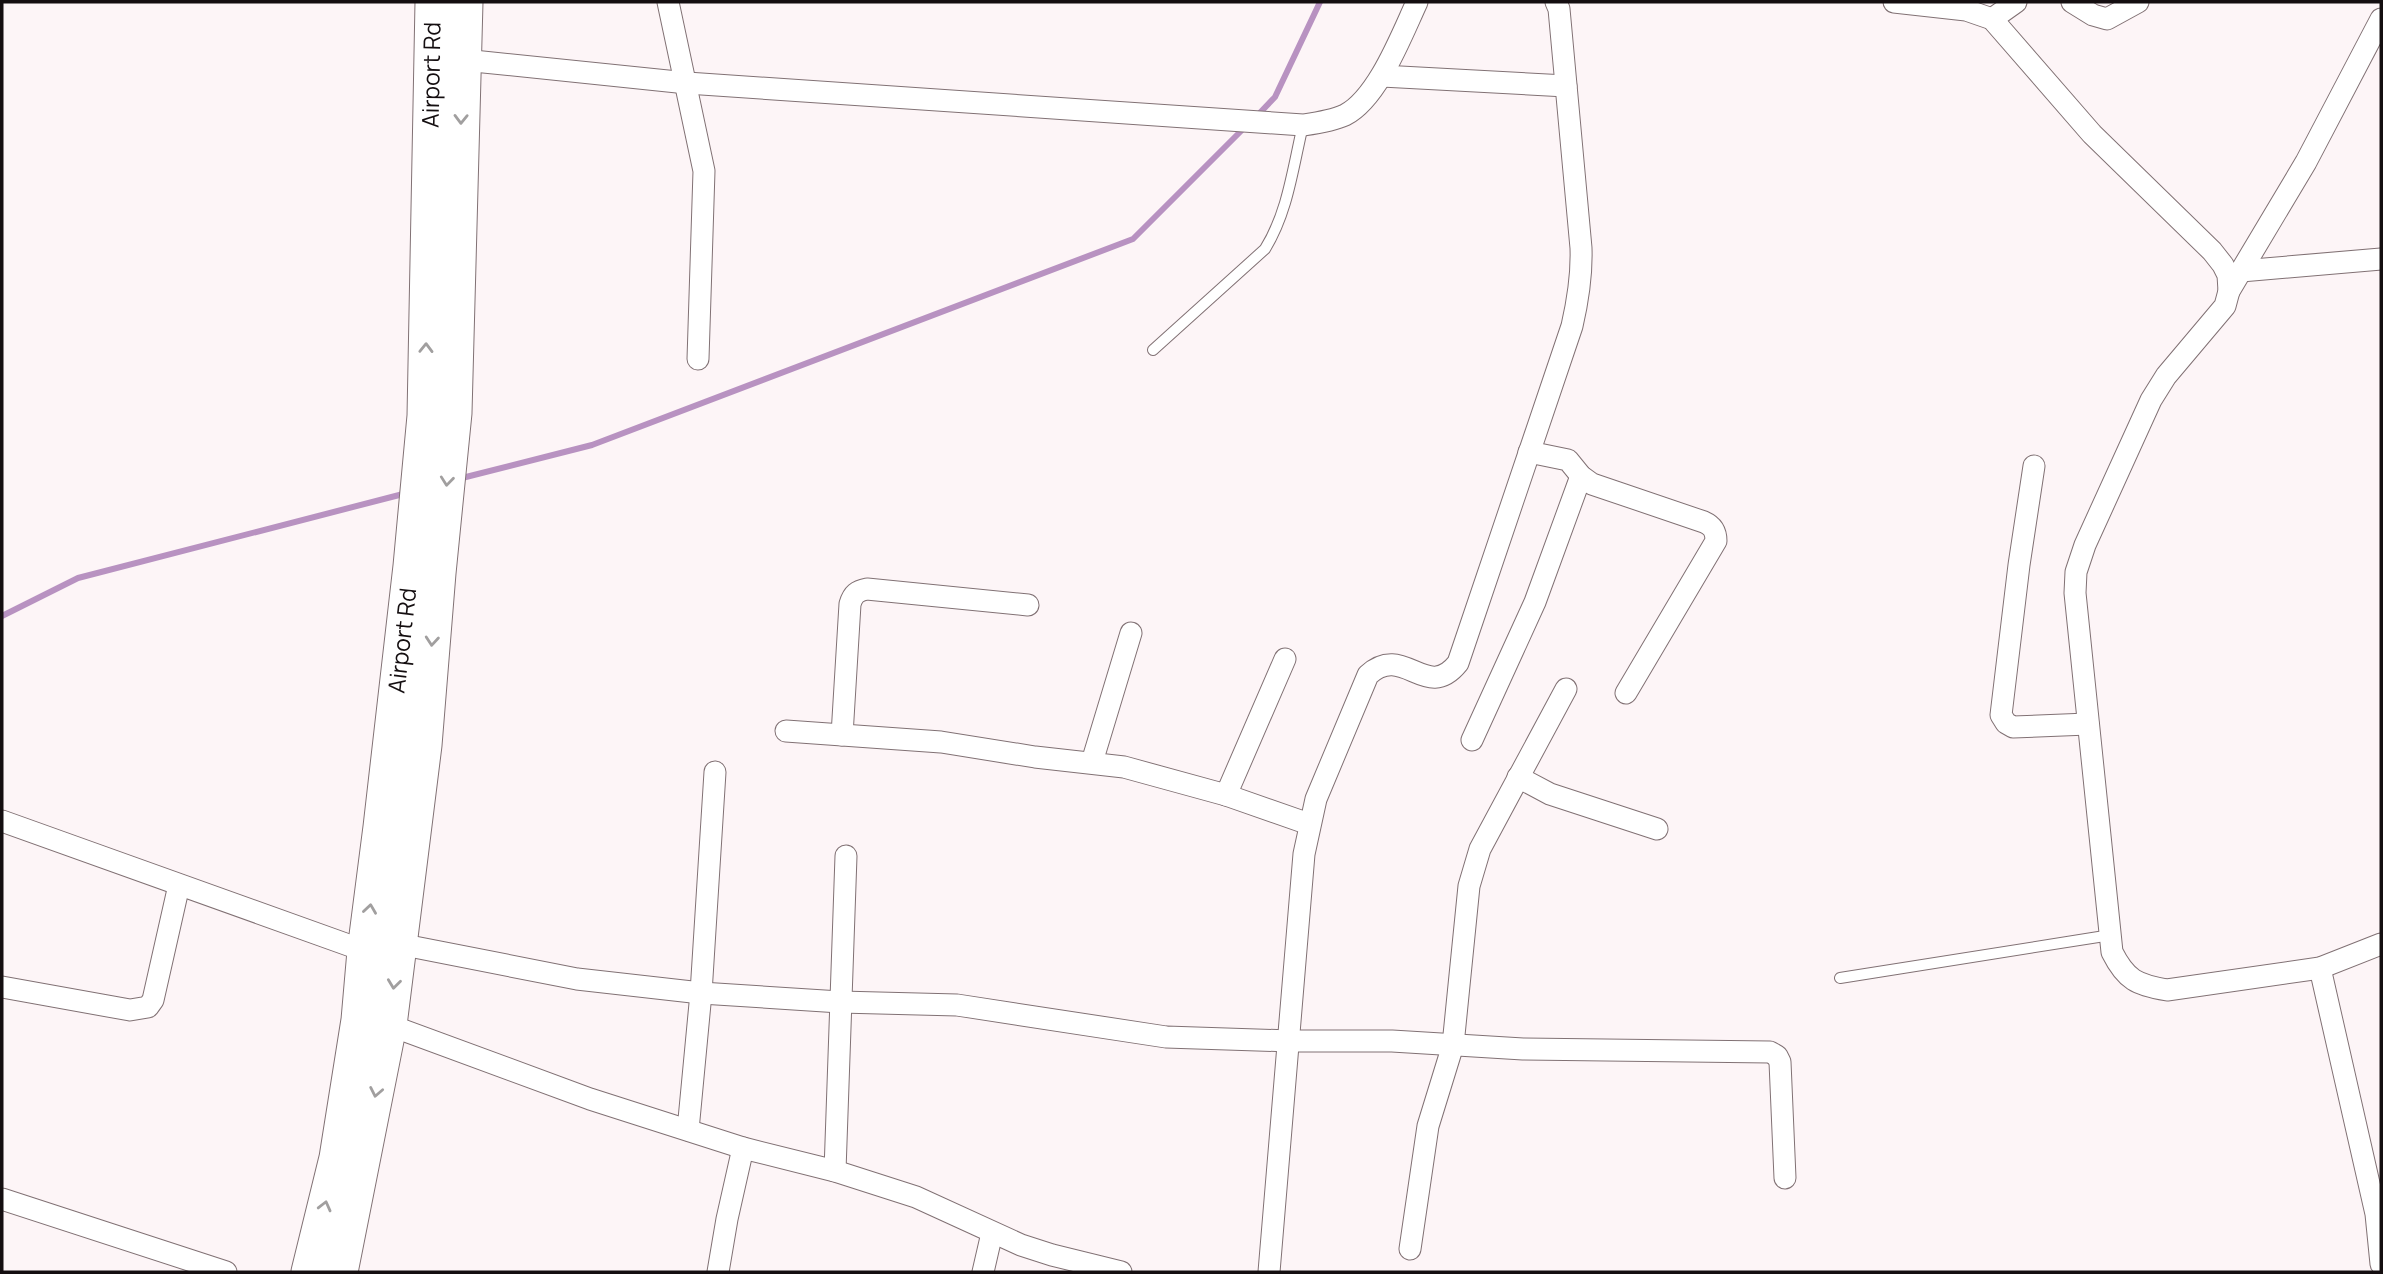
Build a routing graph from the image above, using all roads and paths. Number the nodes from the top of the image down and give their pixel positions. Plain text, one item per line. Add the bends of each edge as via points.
1 (433, 2) edge
2 (465, 2) edge
3 (668, 2) edge
4 (1417, 2) edge
5 (1556, 2) edge
6 (1894, 2) edge
7 (2016, 2) edge
8 (2072, 2) edge
9 (2138, 2) edge
10 (1992, 19) junction
11 (2381, 19) edge
12 (447, 58) junction
13 (1382, 76) junction
14 (687, 83) junction
15 (1566, 86) junction
16 (1303, 125) junction
17 (2381, 259) edge
18 (2241, 271) junction
19 (2229, 291) junction
20 (1153, 350) dead end
21 (698, 359) dead end
22 (1529, 452) junction
23 (2034, 466) dead end
24 (1581, 476) junction
25 (424, 570) junction
26 (1028, 605) dead end
27 (1131, 633) dead end
28 (1285, 659) dead end
29 (1566, 689) dead end
30 (1626, 693) dead end
31 (2088, 724) junction
32 (786, 731) dead end
33 (842, 735) junction
34 (1472, 740) dead end
35 (1092, 762) junction
36 (715, 772) dead end
37 (1518, 777) junction
38 (1226, 795) junction
39 (2, 821) edge
40 (1309, 824) junction
41 (1657, 829) dead end
42 (846, 856) dead end
43 (179, 885) junction
44 (2110, 935) junction
45 (399, 944) junction
46 (2381, 944) edge
47 (365, 951) junction
48 (2320, 968) junction
49 (1840, 978) dead end
50 (2, 987) edge
51 (701, 993) junction
52 (840, 1002) junction
53 (389, 1025) junction
54 (1290, 1041) junction
55 (1453, 1045) junction
56 (688, 1130) junction
57 (743, 1148) junction
58 (835, 1171) junction
59 (1785, 1178) dead end
60 (2, 1199) edge
61 (992, 1233) junction
62 (1410, 1249) dead end
63 (2381, 1264) edge
64 (226, 1272) edge
65 (309, 1272) edge
66 (340, 1272) edge
67 (718, 1272) edge
68 (983, 1272) edge
69 (1121, 1272) edge
70 (1269, 1272) edge

1 - 12 main road, Airport Rd
2 - 12 main road
3 - 14 street
4 - 13 street
5 - 15 street
6 - 10 street via 1966,10
7 - 10 street
8 - 9 street via 2107,19
10 - 19 street via 2092,134 2212,251 2228,275
11 - 18 street via 2306,162
12 - 14 street
12 - 25 main road, Airport Rd via 440,415
13 - 15 street
13 - 16 street via 1346,114
14 - 16 street
14 - 21 street via 704,171
15 - 22 street via 1582,273 1572,326
16 - 20 lane via 1276,233 1265,249
17 - 18 street
18 - 19 street
19 - 31 street via 2225,306 2151,400 2076,572
22 - 24 street via 1568,460
22 - 40 street via 1458,663 1440,678 1392,663 1382,664 1368,675
23 - 31 street via 2001,715 2012,727
24 - 30 street via 1592,484 1711,525 1716,534
24 - 34 street via 1535,602
25 -> 45 main road via 424,745
47 -> 25 main road, Airport Rd
26 - 33 street via 858,590 849,604
27 - 35 street
28 - 38 street
29 - 37 street
31 - 44 street
32 - 33 street
33 - 35 street via 941,742
35 - 38 street via 1140,770
36 - 51 street
37 - 41 street via 1550,794
37 - 55 street via 1473,866
38 - 40 street
39 - 43 street
40 - 54 street
42 - 52 street
43 - 47 street
43 - 50 street via 148,1007 130,1010
44 - 48 street via 2120,967 2146,987 2167,990
44 - 49 lane
45 - 51 street via 542,974
45 -> 53 main road
46 - 48 street
65 -> 47 main road, Airport Rd via 337,1158
48 - 63 street via 2376,1214
51 - 52 street
51 - 56 street
52 - 54 street via 957,1005 1166,1037
52 - 58 street
53 - 56 street
53 -> 66 main road
54 - 55 street
54 - 70 street
55 - 59 street via 1770,1052 1780,1062
55 - 62 street via 1427,1126
56 - 57 street
57 - 58 street
57 - 67 street
58 - 61 street via 916,1197
60 - 64 street
61 - 68 street
61 - 69 street via 1052,1255

